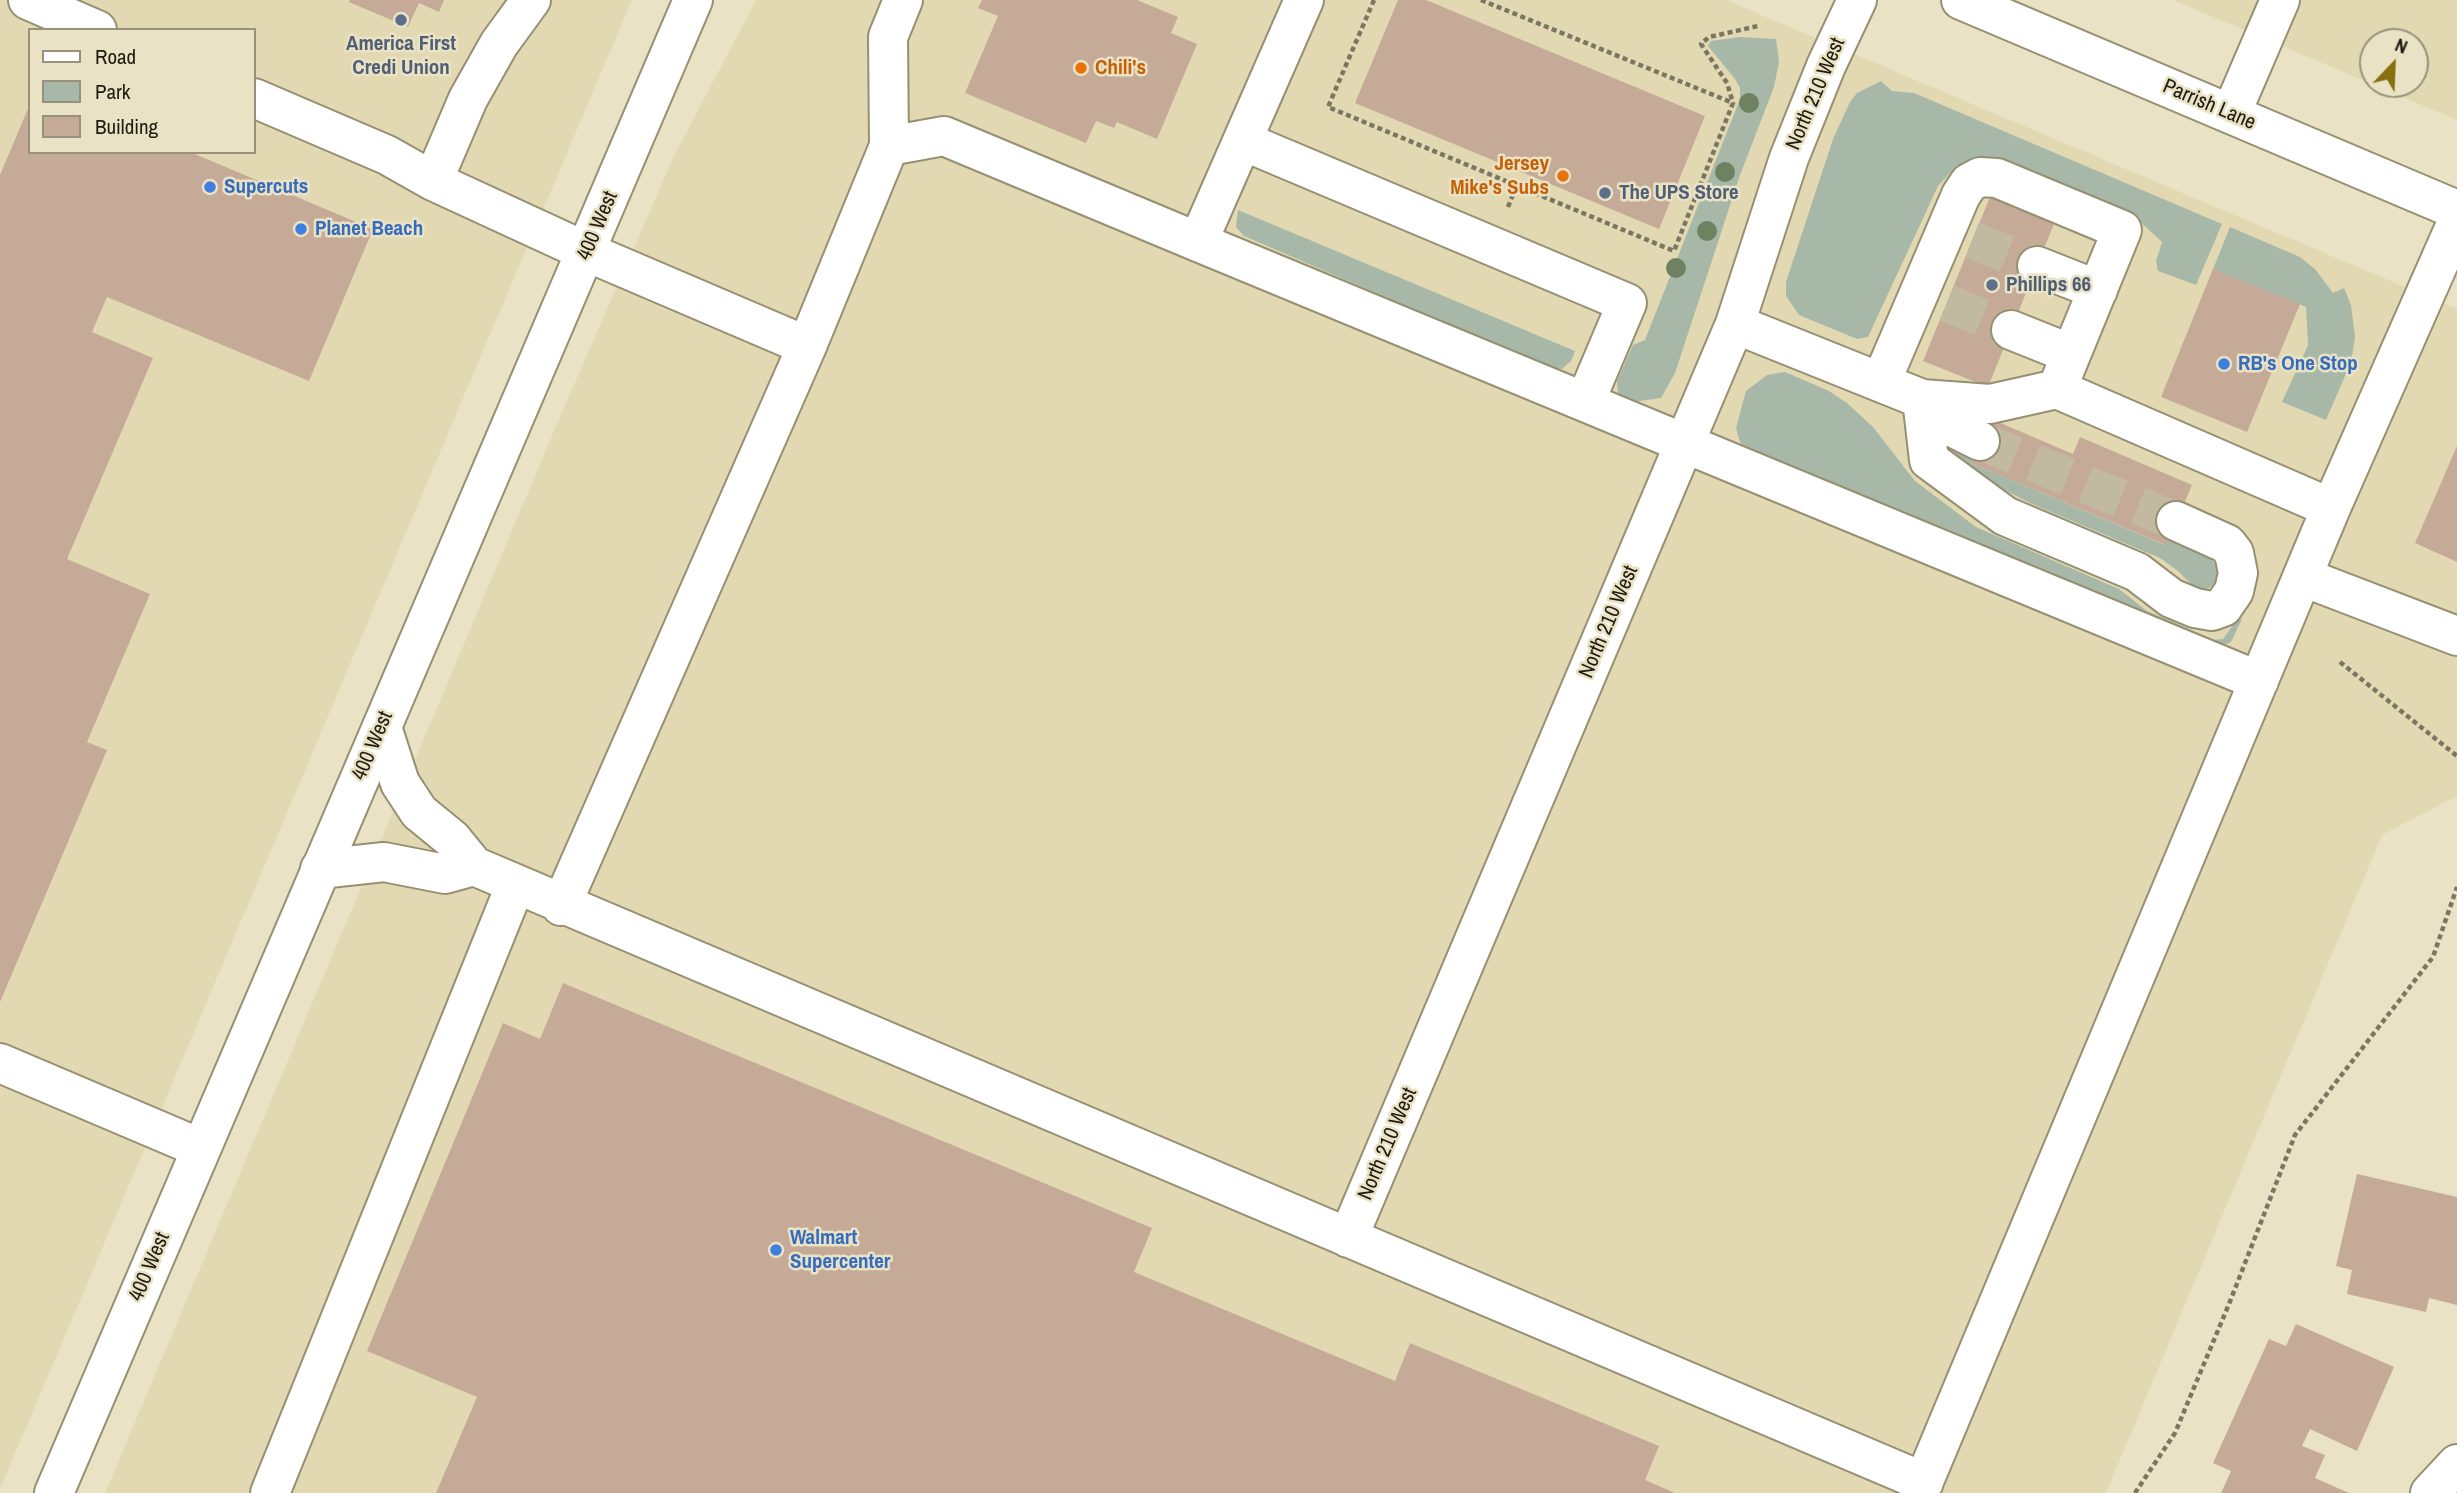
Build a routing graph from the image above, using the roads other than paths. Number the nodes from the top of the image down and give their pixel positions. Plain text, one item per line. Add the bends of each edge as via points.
1 (28, 0) edge
2 (531, 0) edge
3 (693, 0) edge
4 (903, 0) edge
5 (1304, 0) edge
6 (1857, 0) edge
7 (1961, 0) edge
8 (2280, 0) edge
9 (92, 28) edge
10 (256, 99) edge
11 (2231, 114) junction
12 (1243, 141) junction
13 (889, 146) junction
14 (433, 181) junction
15 (2457, 210) edge
16 (2457, 222) edge
17 (1198, 242) junction
18 (587, 252) junction
19 (2037, 266) tunnel mouth
20 (2098, 290) junction
21 (1735, 324) junction
22 (2011, 330) tunnel mouth
23 (807, 346) junction
24 (2071, 354) junction
25 (1881, 382) junction
26 (2057, 389) junction
27 (1922, 399) junction
28 (1585, 402) junction
29 (1980, 441) tunnel mouth
30 (1685, 444) junction
31 (2331, 508) junction
32 (2176, 521) tunnel mouth
33 (2303, 577) junction
34 (2457, 636) edge
35 (2259, 681) junction
36 (382, 727) junction
37 (474, 866) junction
38 (320, 869) junction
39 (515, 886) junction
40 (561, 906) junction
41 (0, 1063) edge
42 (200, 1148) junction
43 (1348, 1238) junction
44 (2457, 1464) edge
45 (1922, 1488) edge
46 (54, 1493) edge
47 (270, 1493) edge
48 (2430, 1493) edge

1 - 9 main road
2 - 14 main road via 468,99
3 - 18 main road, 400 West
4 - 13 main road via 888,37
5 - 12 main road
6 - 21 main road, North 210 West via 1789,158
7 - 11 main road, Parrish Lane
8 - 11 main road
10 - 14 main road via 387,155
11 - 15 main road, Parrish Lane
12 - 17 main road
12 - 28 main road via 1627,303
13 - 17 main road via 944,136
13 - 23 main road
14 - 18 main road
16 - 31 main road
17 - 28 main road
18 - 23 main road
18 - 36 main road, 400 West
19 - 20 main road
20 - 24 main road
20 - 25 main road via 2122,230 1997,178 1980,177 1961,195 1959,234 1933,298
21 - 25 main road
21 - 30 main road, North 210 West
22 - 24 main road
23 - 40 main road
24 - 26 main road
25 - 27 main road
26 - 27 main road via 1990,404
26 - 31 main road
27 - 29 main road via 1954,428
27 - 32 main road via 1929,460 2005,516 2137,572 2171,598 2211,611 2223,607 2234,591 2238,573 2234,553 2227,544
28 - 30 main road
30 - 35 main road
30 - 43 main road, North 210 West
31 - 33 main road
33 - 34 main road
33 - 35 main road
35 - 45 main road
36 - 37 main road via 400,783 419,812 452,838
36 - 38 main road, 400 West
37 - 38 main road via 445,874 384,862
37 - 39 main road
38 - 42 main road, 400 West
39 - 40 main road
39 - 47 main road
40 - 43 main road
41 - 42 main road
42 - 46 main road, 400 West
43 - 45 main road
44 - 48 main road

